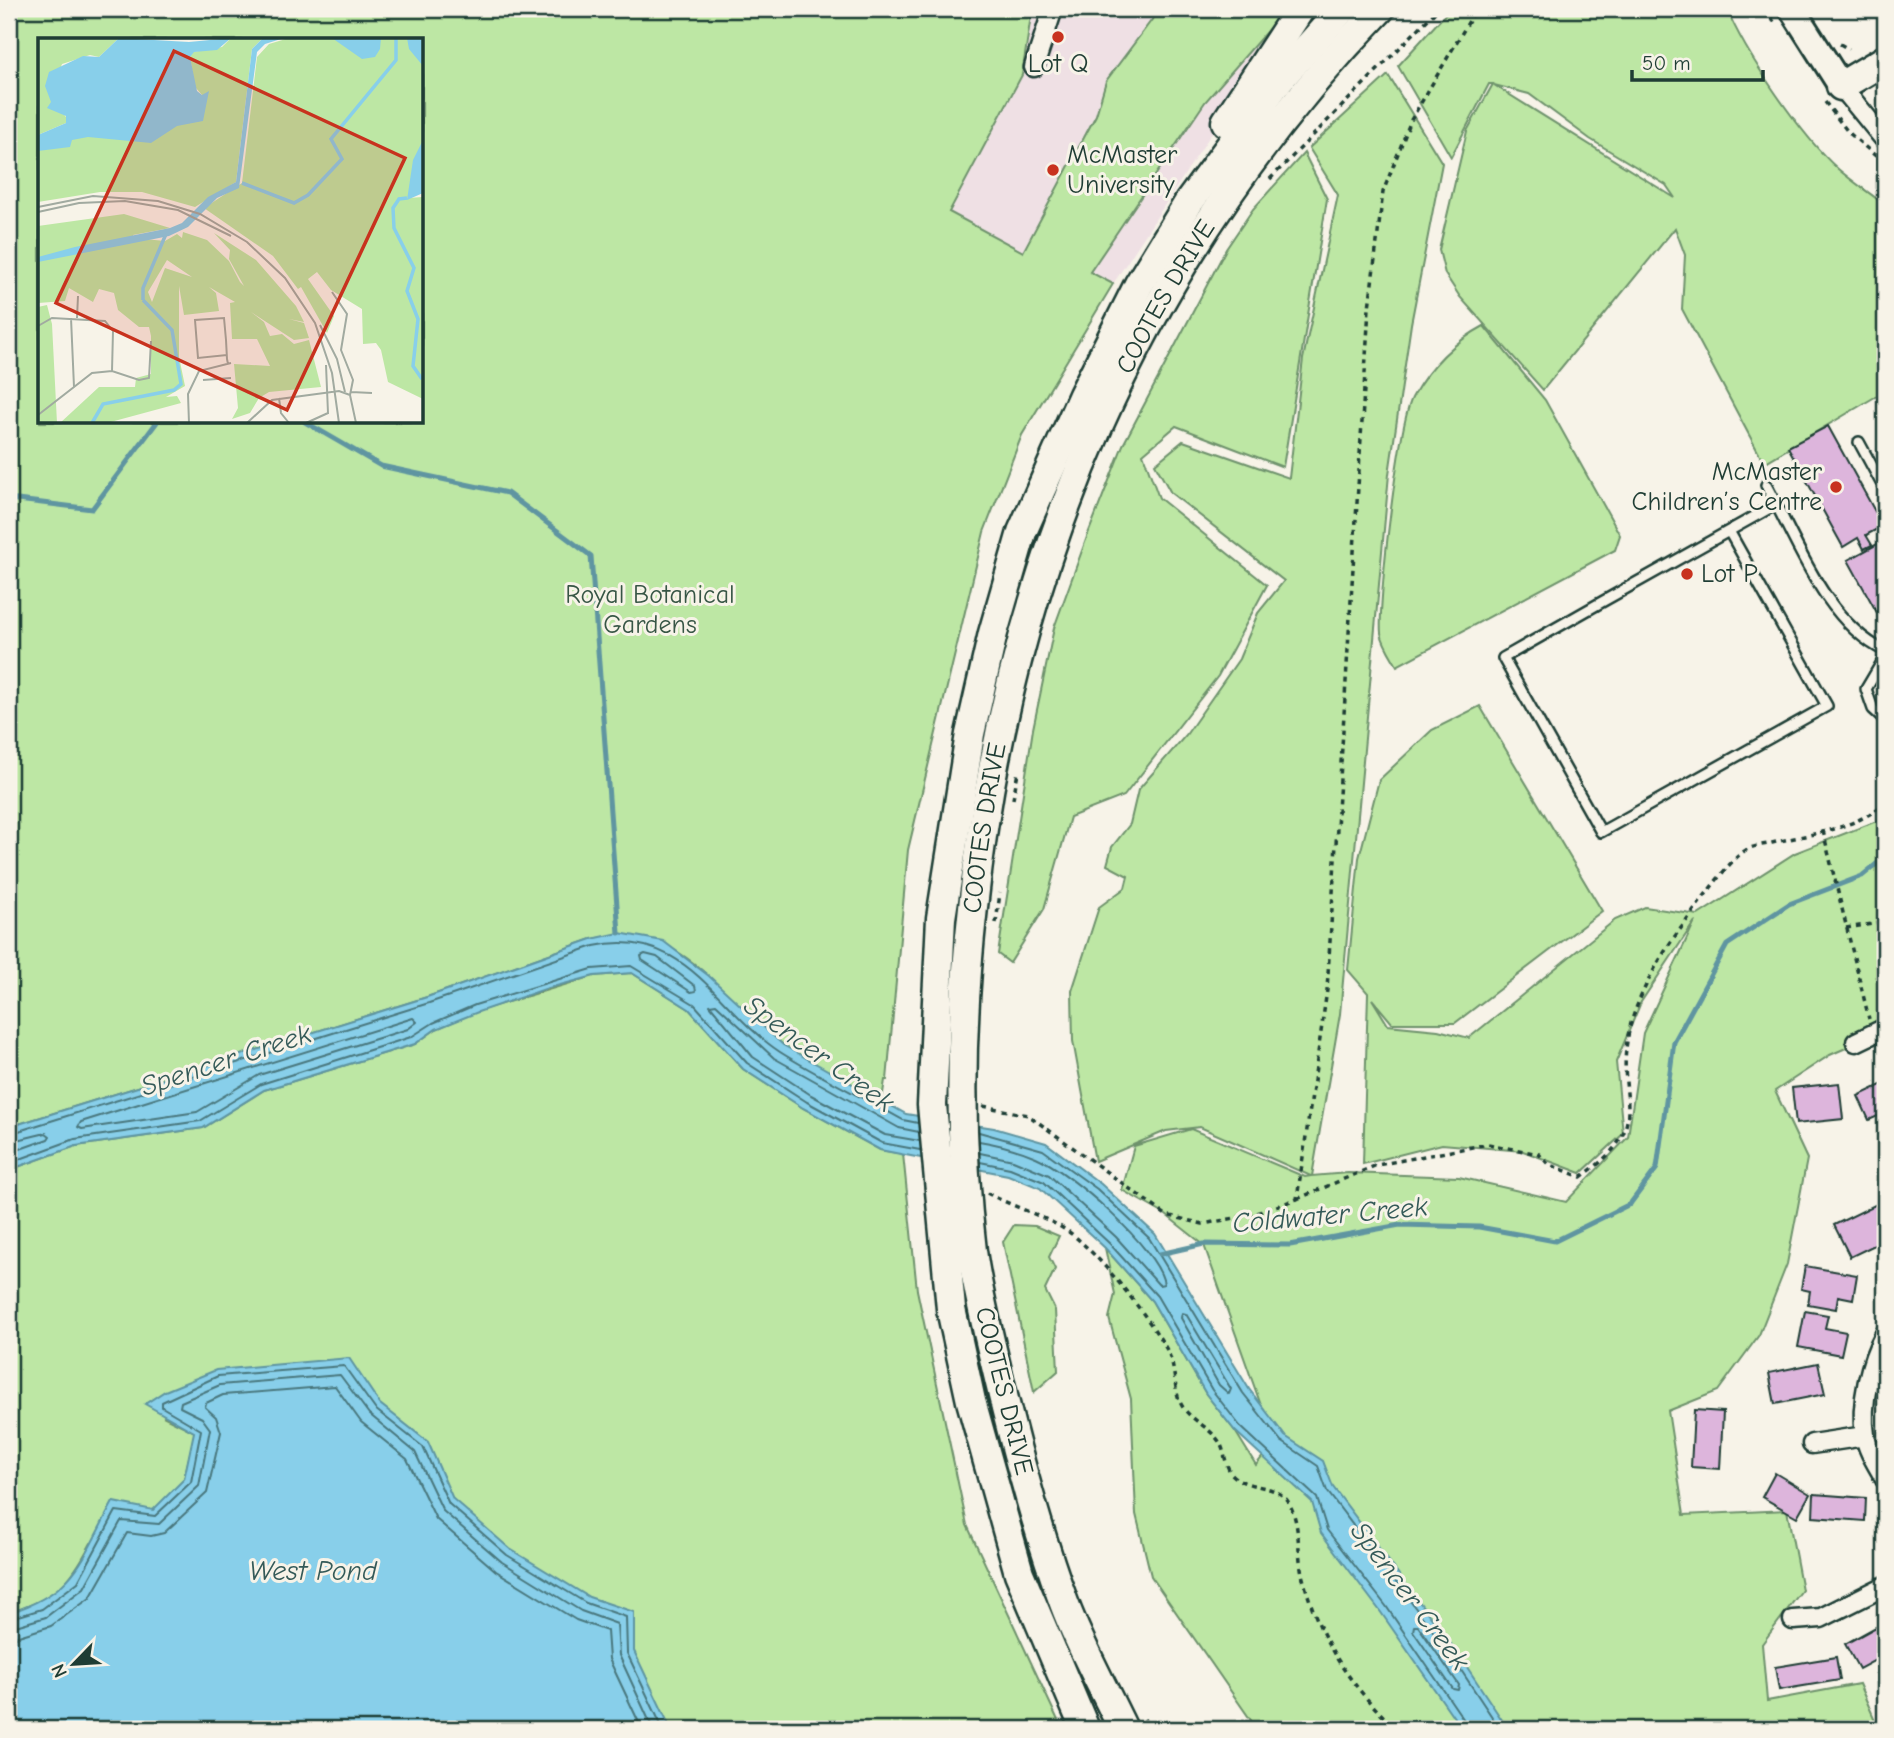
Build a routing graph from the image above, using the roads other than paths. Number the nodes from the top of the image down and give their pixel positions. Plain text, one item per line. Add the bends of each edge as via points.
1 (1053, 9) edge
2 (1300, 9) edge
3 (1342, 9) edge
4 (1380, 9) edge
5 (1792, 9) edge
6 (1885, 61) edge
7 (1034, 67) dead end
8 (1841, 86) junction
9 (1885, 140) edge
10 (1139, 284) junction
11 (1859, 442) dead end
12 (1766, 485) dead end
13 (1885, 490) edge
14 (1777, 504) junction
15 (1729, 531) junction
16 (1885, 651) edge
17 (1885, 657) edge
18 (1885, 720) edge
19 (1885, 1334) edge
20 (1865, 1436) junction
21 (1812, 1444) dead end
22 (1885, 1479) edge
23 (1885, 1586) edge
24 (1793, 1620) dead end
25 (1131, 1720) edge
26 (1085, 1729) edge

1 - 7 street
2 - 10 main road via 1157,234
3 - 10 main road, COOTES DRIVE via 1228,146
4 - 25 main road, COOTES DRIVE via 1251,161 1184,259 1117,383 1073,482 1033,594 980,841 963,1007 981,1191 975,1268 1015,1446 1065,1604
5 - 8 street
6 - 8 main road
8 - 9 street
10 - 26 main road, COOTES DRIVE via 1022,532 993,633 970,734 941,918 932,1105 951,1309 971,1401 1019,1573
11 - 13 lane
12 - 14 lane
14 - 15 lane
14 - 16 lane via 1839,613 1861,637
15 - 15 lane via 1503,658 1601,832 1826,706
17 - 18 lane via 1866,689 1873,709
19 - 20 street via 1868,1386
20 - 21 street
20 - 22 street
23 - 24 street via 1821,1618

